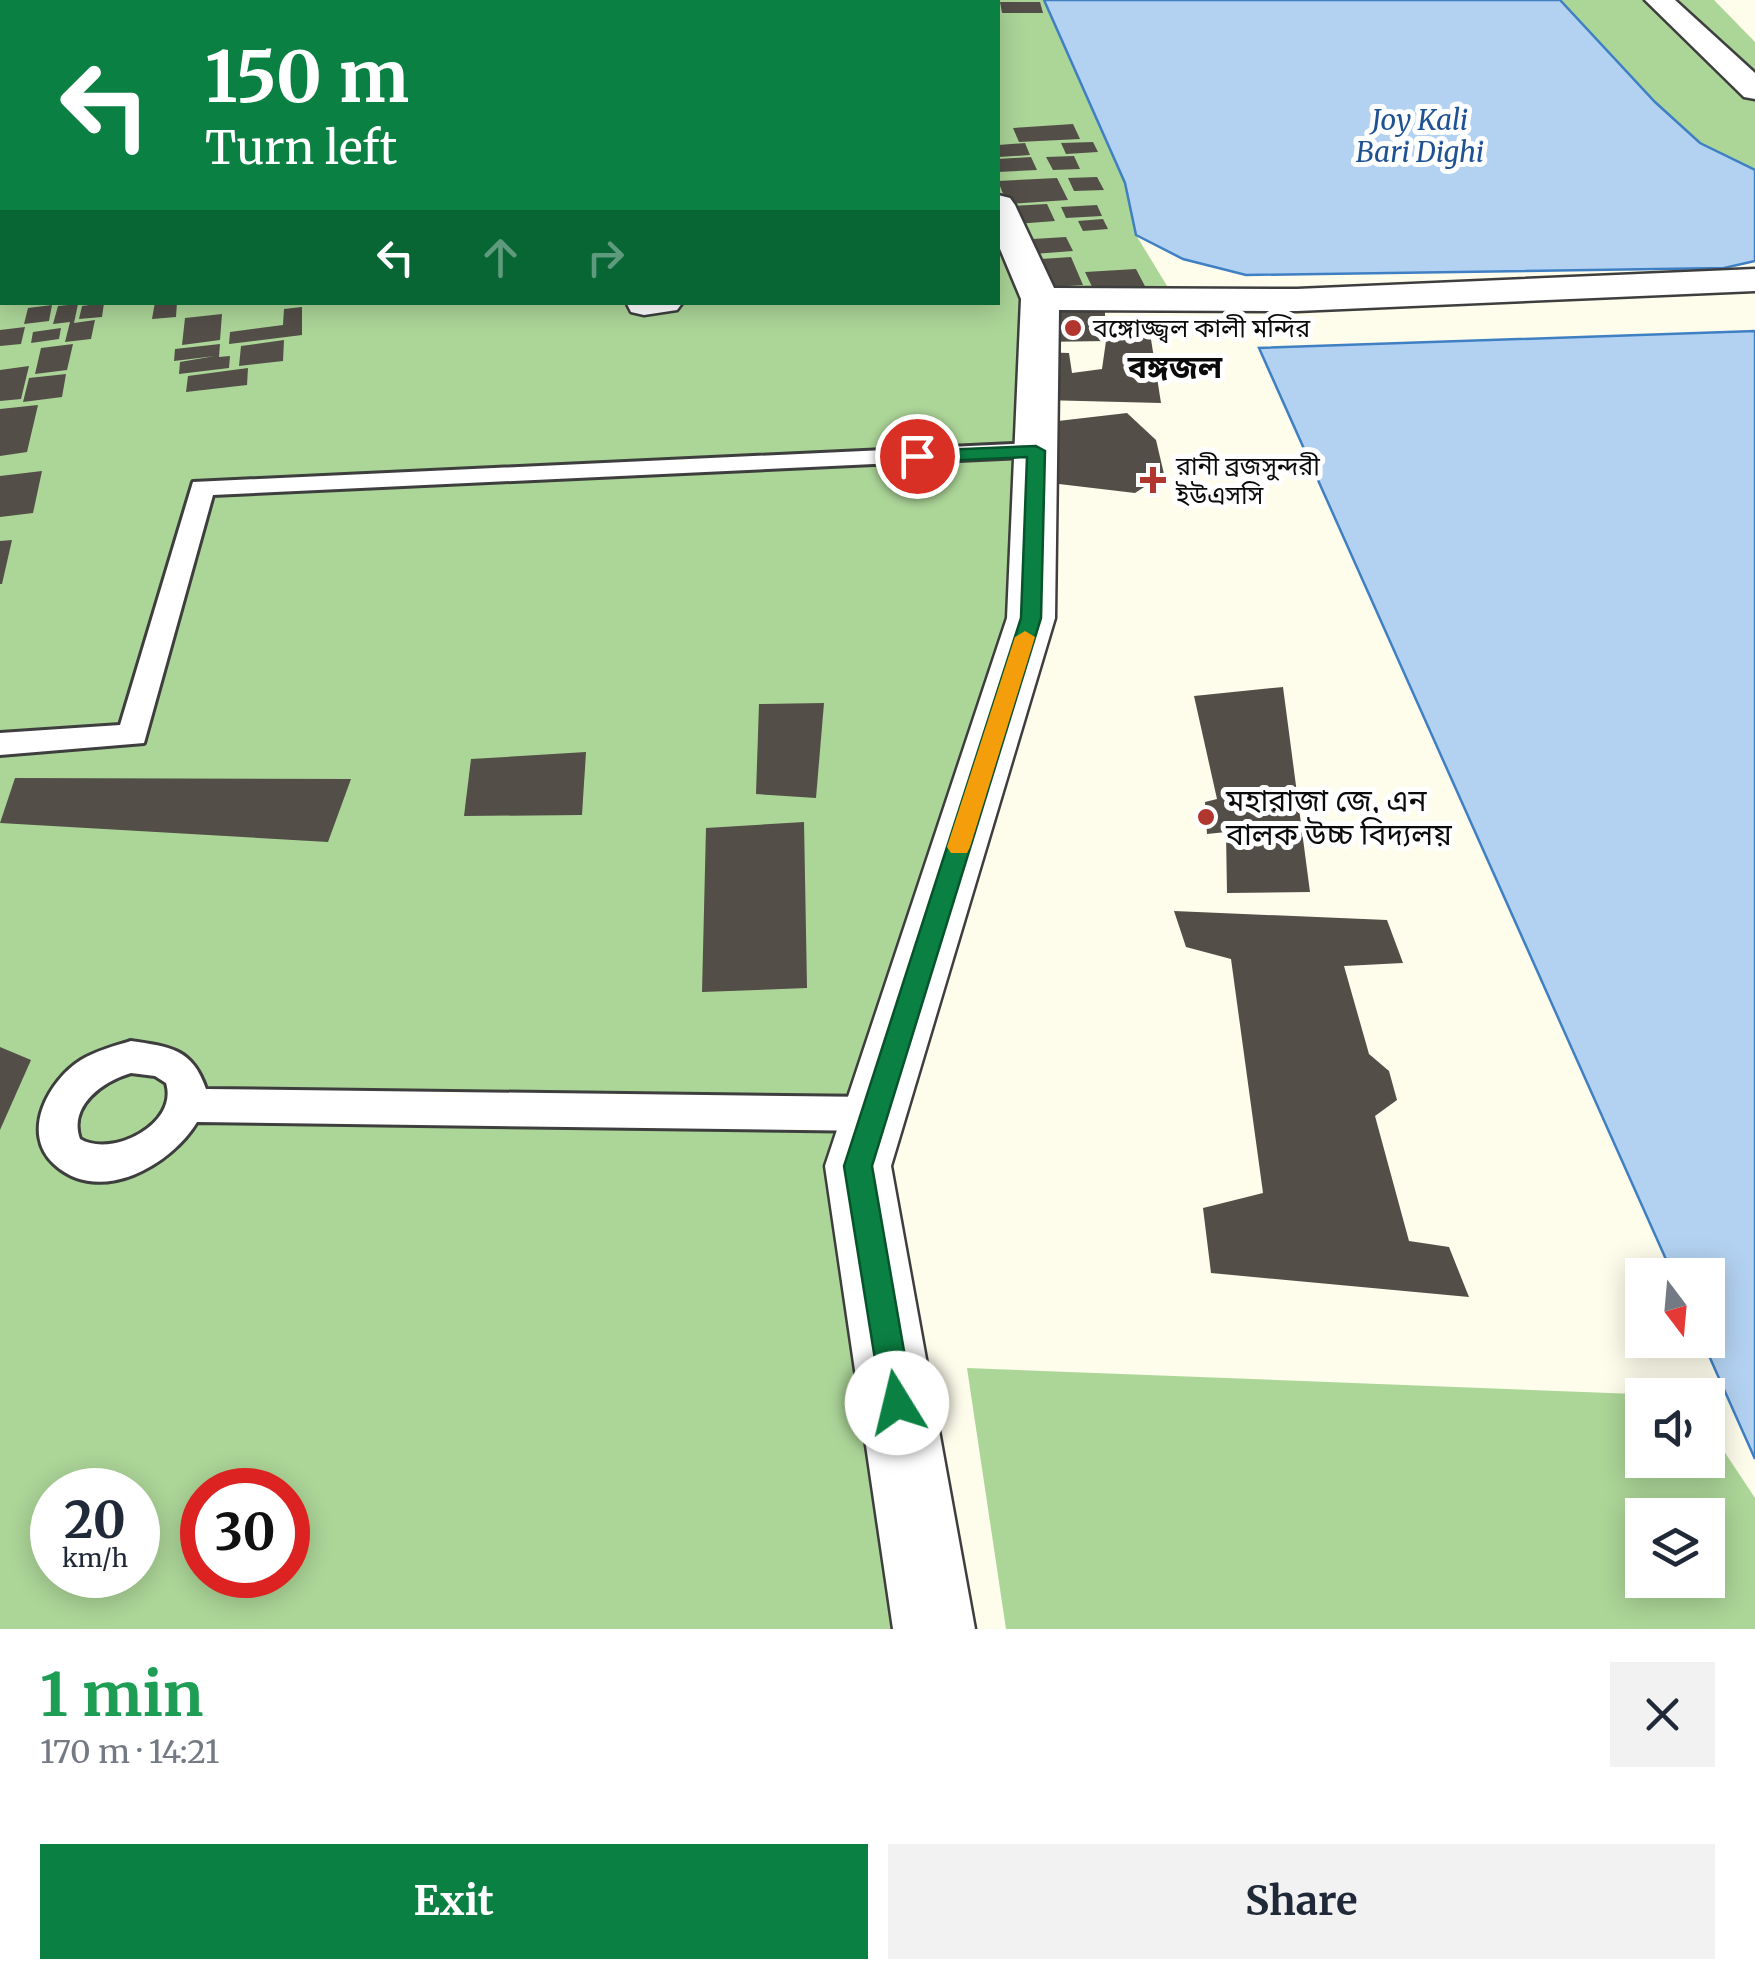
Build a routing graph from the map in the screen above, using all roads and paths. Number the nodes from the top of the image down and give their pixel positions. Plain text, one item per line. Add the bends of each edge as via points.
1 (1659, 0) edge
2 (1755, 90) edge
3 (1000, 211) edge
4 (1755, 280) edge
5 (1023, 286) edge
6 (1036, 451) junction
7 (0, 744) edge
8 (187, 1105) dead end
9 (876, 1114) junction
10 (934, 1629) edge

1 - 2 street
3 - 5 street
4 - 5 street via 1296,300
5 - 6 street
6 - 7 lane via 202,488 133,734
6 - 9 street via 1031,618
8 - 9 lane
9 - 10 street via 858,1166

